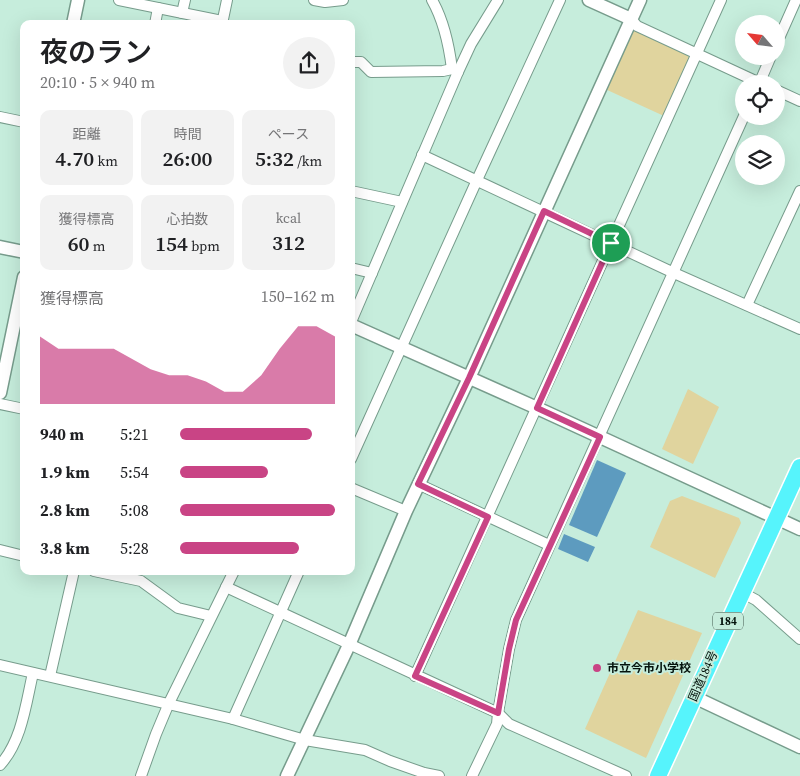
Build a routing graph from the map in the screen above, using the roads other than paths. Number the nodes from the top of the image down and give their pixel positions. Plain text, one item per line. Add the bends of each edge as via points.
1 (78, 0) edge
2 (119, 0) edge
3 (185, 0) edge
4 (227, 0) edge
5 (314, 0) edge
6 (343, 0) edge
7 (432, 0) edge
8 (498, 0) edge
9 (560, 0) edge
10 (589, 0) edge
11 (640, 0) edge
12 (721, 0) edge
13 (796, 0) edge
14 (158, 8) junction
15 (182, 13) junction
16 (631, 19) junction
17 (74, 20) edge
18 (156, 20) edge
19 (213, 20) edge
20 (222, 20) edge
21 (785, 25) edge
22 (697, 53) junction
23 (355, 62) edge
24 (455, 71) junction
25 (743, 75) edge
26 (785, 94) edge
27 (800, 101) edge
28 (0, 117) edge
29 (20, 121) edge
30 (740, 125) edge
31 (422, 155) junction
32 (477, 180) junction
33 (355, 191) edge
34 (800, 191) edge
35 (402, 202) junction
36 (544, 211) junction
37 (611, 243) junction
38 (0, 247) edge
39 (20, 251) edge
40 (355, 269) edge
41 (674, 272) junction
42 (372, 273) junction
43 (747, 305) junction
44 (20, 308) edge
45 (355, 313) edge
46 (355, 325) edge
47 (800, 329) edge
48 (402, 346) junction
49 (469, 378) junction
50 (0, 393) edge
51 (0, 404) edge
52 (20, 408) edge
53 (537, 408) junction
54 (600, 437) junction
55 (355, 450) edge
56 (800, 467) edge
57 (418, 484) junction
58 (796, 485) edge
59 (355, 490) edge
60 (406, 511) junction
61 (488, 517) junction
62 (777, 517) junction
63 (800, 529) edge
64 (549, 545) junction
65 (0, 550) edge
66 (20, 555) edge
67 (73, 575) edge
68 (232, 575) edge
69 (297, 575) edge
70 (142, 576) edge
71 (226, 587) junction
72 (741, 592) junction
73 (280, 612) junction
74 (211, 616) junction
75 (800, 639) edge
76 (349, 645) junction
77 (0, 665) edge
78 (33, 673) junction
79 (50, 676) junction
80 (415, 676) junction
81 (694, 697) junction
82 (169, 703) junction
83 (498, 713) junction
84 (233, 719) junction
85 (305, 740) junction
86 (800, 747) edge
87 (0, 765) edge
88 (141, 776) edge
89 (287, 776) edge
90 (439, 776) edge
91 (472, 776) edge
92 (626, 776) edge
93 (658, 776) edge

1 - 17 street
2 - 14 street
3 - 15 street
4 - 20 street
5 - 6 street
7 - 24 street via 440,13
8 - 24 street
9 - 32 street
10 - 16 street
11 - 16 street
12 - 22 street
13 - 21 street
14 - 15 street
14 - 18 street
15 - 19 street
16 - 22 street via 637,26
16 - 36 street
22 - 25 street
22 - 37 street
23 - 24 street via 361,62 370,72
24 - 31 street
26 - 27 street
28 - 29 street
30 - 41 street
31 - 32 street
31 - 35 street
32 - 36 street
32 - 48 street
33 - 35 street
34 - 43 street
35 - 42 street
36 - 37 street
36 - 49 street
37 - 41 street
37 - 53 street
38 - 39 street
40 - 42 street
41 - 43 street
41 - 54 street
42 - 45 street
43 - 47 street
44 - 50 street
46 - 48 street
48 - 49 street
48 - 55 street
49 - 53 street
49 - 57 street
51 - 52 street
53 - 54 street
53 - 61 street
54 - 62 street
54 - 64 street
56 - 58 highway, 国道184号 / 184
57 - 60 street
57 - 61 street
58 - 62 highway, 国道184号 / 184
59 - 60 street
60 - 76 street
61 - 64 street
61 - 80 street
62 - 63 street
62 - 72 highway, 国道184号 / 184
64 - 83 street via 516,620
65 - 66 street
67 - 79 street
68 - 71 street
69 - 73 street
70 - 74 street via 178,608
71 - 73 street
71 - 74 street
72 - 75 street via 756,600
72 - 81 highway, 国道184号 / 184
73 - 76 street
73 - 84 street
74 - 82 street
76 - 80 street
76 - 85 street
77 - 78 street
78 - 79 street
78 - 87 street via 19,731
79 - 82 street
80 - 83 street
81 - 86 street
81 - 93 highway, 国道184号 / 184
82 - 84 street
82 - 88 street
83 - 91 street via 498,724
83 - 92 street via 509,724
84 - 85 street
85 - 89 street
85 - 90 street via 365,750

